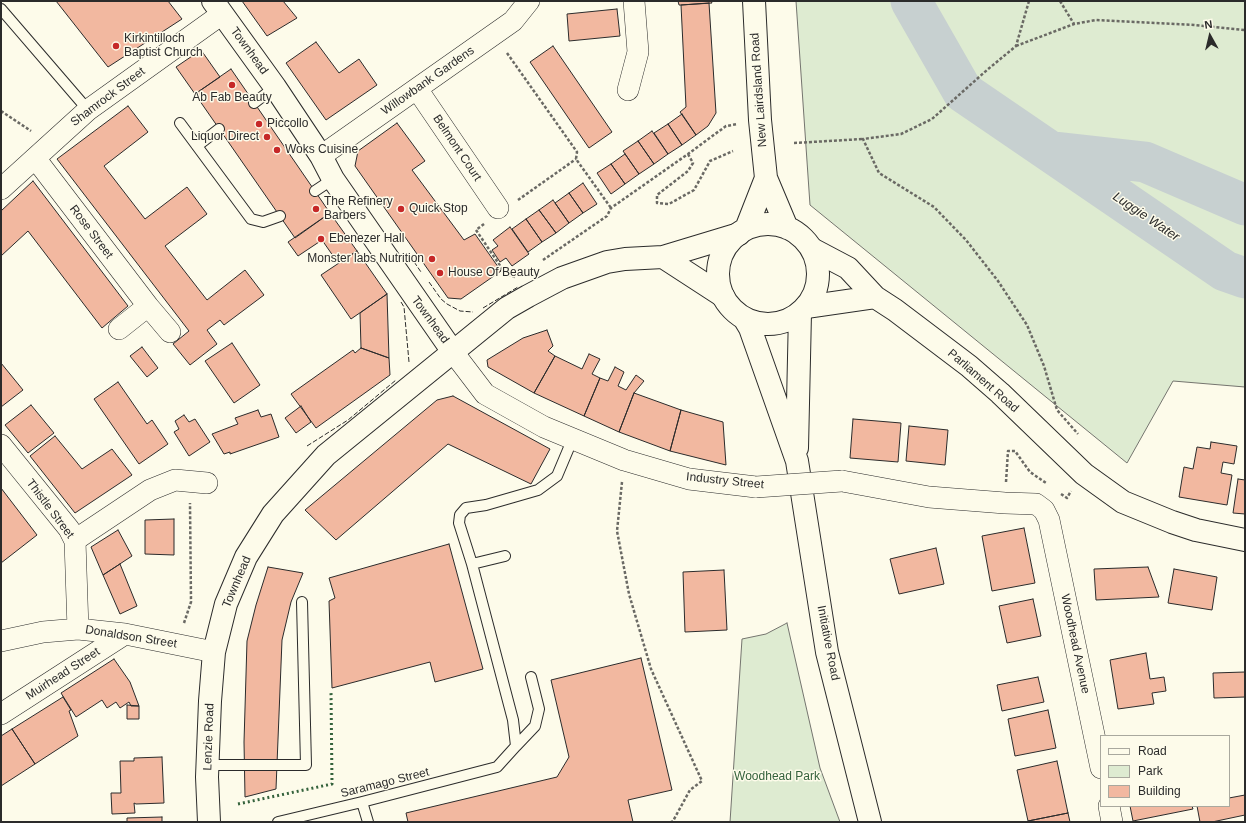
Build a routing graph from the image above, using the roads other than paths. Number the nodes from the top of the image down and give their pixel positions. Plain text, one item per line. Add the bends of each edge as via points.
1 (529, 1) edge
2 (634, 1) edge
3 (754, 1) edge
4 (218, 7) edge
5 (1, 9) edge
6 (275, 87) junction
7 (417, 89) junction
8 (628, 90) dead end
9 (254, 103) dead end
10 (88, 110) junction
11 (180, 123) dead end
12 (219, 129) dead end
13 (197, 146) junction
14 (321, 156) junction
15 (35, 158) junction
16 (766, 178) junction
17 (333, 179) junction
18 (1, 189) edge
19 (315, 191) dead end
20 (498, 208) dead end
21 (280, 216) dead end
22 (787, 228) junction
23 (742, 232) junction
24 (812, 249) junction
25 (663, 257) junction
26 (723, 296) junction
27 (875, 297) junction
28 (148, 306) junction
29 (803, 310) junction
30 (744, 318) junction
31 (119, 329) dead end
32 (170, 332) dead end
33 (453, 352) junction
34 (572, 438) junction
35 (1, 445) edge
36 (796, 461) junction
37 (198, 483) road end
38 (1049, 520) joint
39 (1245, 540) edge
40 (75, 541) junction
41 (505, 556) dead end
42 (472, 564) junction
43 (302, 602) dead end
44 (78, 629) junction
45 (125, 634) junction
46 (1, 641) edge
47 (214, 652) junction
48 (531, 677) dead end
49 (1, 714) edge
50 (516, 746) junction
51 (1100, 763) edge
52 (207, 765) junction
53 (362, 802) junction
54 (1109, 807) edge
55 (209, 822) edge
56 (278, 822) edge
57 (368, 822) edge
58 (870, 822) edge
59 (1112, 822) edge

1 - 7 street, Willowbank Gardens via 513,21
2 - 8 street via 638,52
3 - 16 main road, New Lairdsland Road via 760,120
4 - 6 main road, Townhead
4 - 10 street, Shamrock Street
5 - 10 lane
6 - 9 lane
6 - 14 main road, Townhead
7 - 14 street, Willowbank Gardens
7 - 20 street, Belmont Court
10 - 15 street, Shamrock Street
11 - 13 lane
12 - 13 lane
13 - 21 lane via 251,219 263,222
14 - 17 main road, Townhead
15 - 18 street, Shamrock Street
15 - 28 street, Rose Street
16 - 22 main road, New Lairdsland Road
16 - 23 main road, New Lairdsland Road
17 - 19 lane
17 - 33 main road, Townhead
22 - 23 main road via 771,224 754,226
22 - 24 main road via 801,237
23 - 25 main road
23 - 26 main road via 730,242 720,262 718,274
24 - 27 main road, Parliament Road via 848,268
24 - 29 main road via 818,279 814,294
25 - 26 main road
25 - 33 main road via 607,262 562,278 507,308
26 - 30 main road via 728,305
27 - 29 main road
27 - 39 main road, Parliament Road via 906,317 969,366 1084,474 1123,502 1196,530
28 - 31 street
28 - 32 street, Rose Street
29 - 30 main road via 778,323 767,324
29 - 36 main road
30 - 36 main road via 750,328
33 - 34 street, Industry Street via 485,394 544,427
33 - 47 main road, Townhead via 326,454 273,514 246,557 226,604
34 - 38 street, Industry Street, bridge via 624,460 689,479 756,487 842,481 929,497 1005,504 1036,504 1044,510
34 - 42 lane via 557,476 538,490 466,508 460,515
35 - 40 street, Thistle Street via 69,529
36 - 58 main road, Initiative Road via 827,652
37 - 40 street via 175,480 150,490
38 - 51 street, Woodhead Avenue
40 - 44 street, Thistle Street
41 - 42 lane
42 - 50 lane via 513,720
43 - 52 lane via 306,765
44 - 45 street, Donaldson Street
44 - 46 street, Donaldson Street via 43,632
45 - 47 street, Donaldson Street
45 - 49 street, Muirhead Street
47 - 52 main road, Lenzie Road
48 - 50 lane via 539,709 535,726
50 - 53 lane, Saramago Street via 497,767
52 - 55 main road, Lenzie Road
53 - 56 lane, Saramago Street
53 - 57 lane
54 - 59 street

